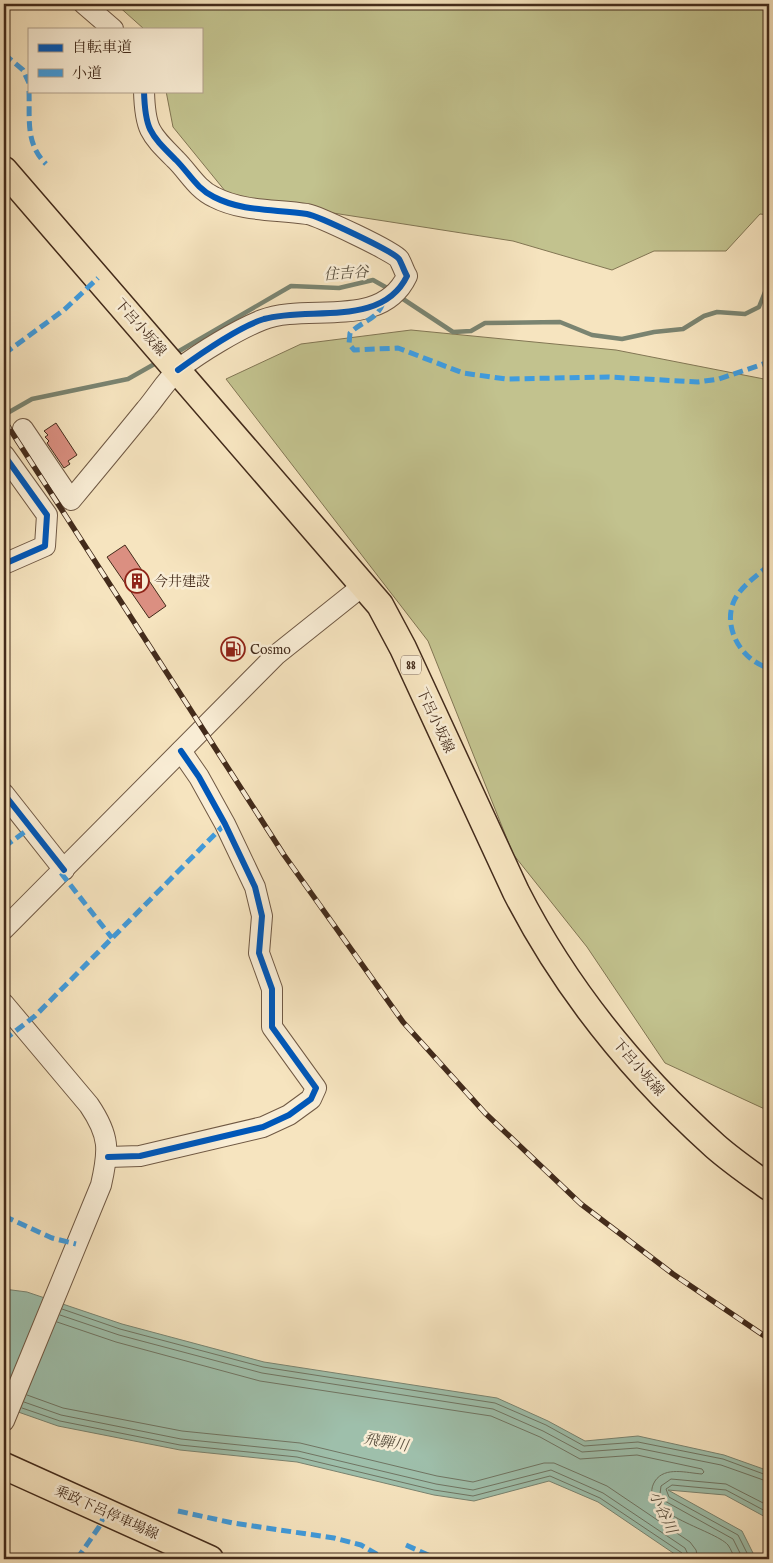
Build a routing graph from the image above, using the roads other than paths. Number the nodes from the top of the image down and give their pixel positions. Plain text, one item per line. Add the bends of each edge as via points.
1 (84, 4) edge
2 (113, 28) edge
3 (144, 92) edge
4 (4, 170) edge
5 (178, 370) junction
6 (22, 429) dead end
7 (4, 456) edge
8 (4, 564) edge
9 (365, 584) junction
10 (181, 750) junction
11 (4, 794) edge
12 (64, 870) junction
13 (4, 929) edge
14 (4, 1004) edge
15 (108, 1157) junction
16 (769, 1188) edge
17 (4, 1421) edge
18 (4, 1466) edge
19 (177, 1552) edge
20 (210, 1559) edge

1 - 2 street
3 - 5 street via 146,120 151,135 196,185 213,197 247,209 309,214 328,221 398,258 407,276 402,286 383,302 368,308 284,314 261,320 203,352
4 - 5 main road, 下呂小坂線 / 88
5 - 6 street via 71,500
5 - 9 main road, 下呂小坂線 / 88
7 - 8 street via 48,515 45,546
9 - 10 street via 276,655
9 - 16 main road, 下呂小坂線 / 88 via 380,604 403,648 528,915 567,981 668,1100 716,1146
10 - 12 street
10 - 15 street via 225,824 256,887 262,916 259,953 272,989 272,1026 316,1088 311,1099 289,1115 263,1127 140,1156
11 - 12 street
12 - 13 street
14 - 15 street via 89,1105 101,1123
15 - 17 street via 101,1185
18 - 19 main road, 乗政下呂停車場線
19 - 20 main road, 乗政下呂停車場線

